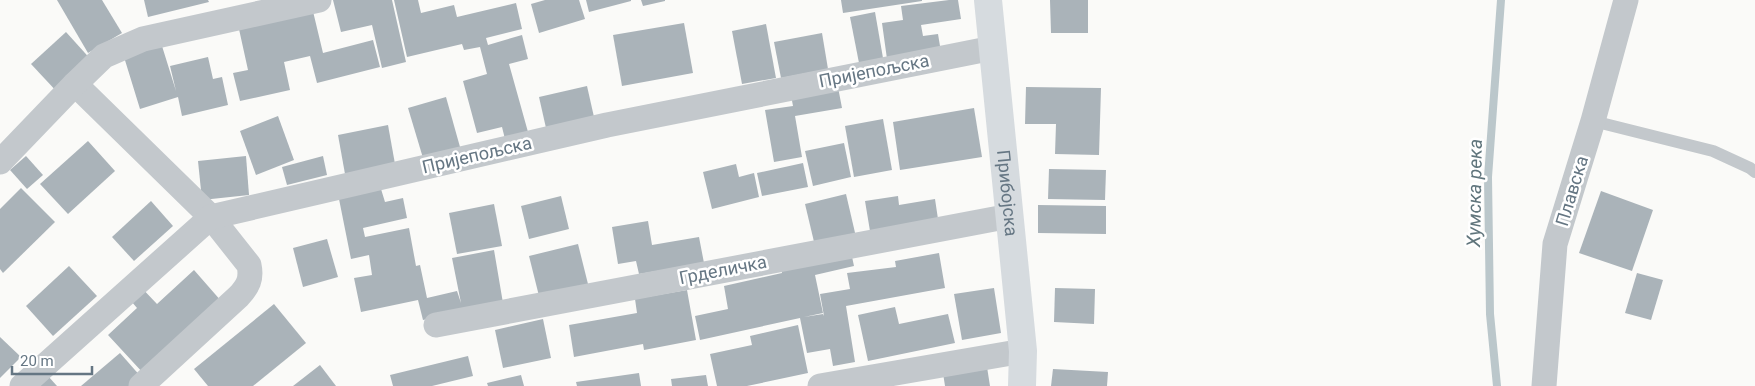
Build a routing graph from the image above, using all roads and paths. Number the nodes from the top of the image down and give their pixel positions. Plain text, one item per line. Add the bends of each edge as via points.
1 (319, 0) edge
2 (988, 0) edge
3 (1626, 0) edge
4 (993, 48) junction
5 (74, 84) junction
6 (1593, 121) junction
7 (0, 162) edge
8 (1755, 172) edge
9 (1010, 216) junction
10 (211, 217) junction
11 (436, 325) dead end
12 (1023, 351) junction
13 (22, 386) edge
14 (141, 386) edge
15 (820, 386) edge
16 (1022, 386) edge
17 (1544, 386) edge

1 - 5 street via 143,39 104,56
2 - 4 street, Прибојска
3 - 6 street, Плавска
4 - 9 street, Прибојска
4 - 10 street, Пријепољска via 607,125
5 - 7 street
5 - 10 street
6 - 8 lane via 1713,151
6 - 17 street, Плавска via 1555,244
9 - 11 street, Грделичка
9 - 12 street, Прибојска
10 - 13 street, Пријепољска
10 - 14 street via 249,265 250,281 239,296
12 - 15 street
12 - 16 street, Прибојска

